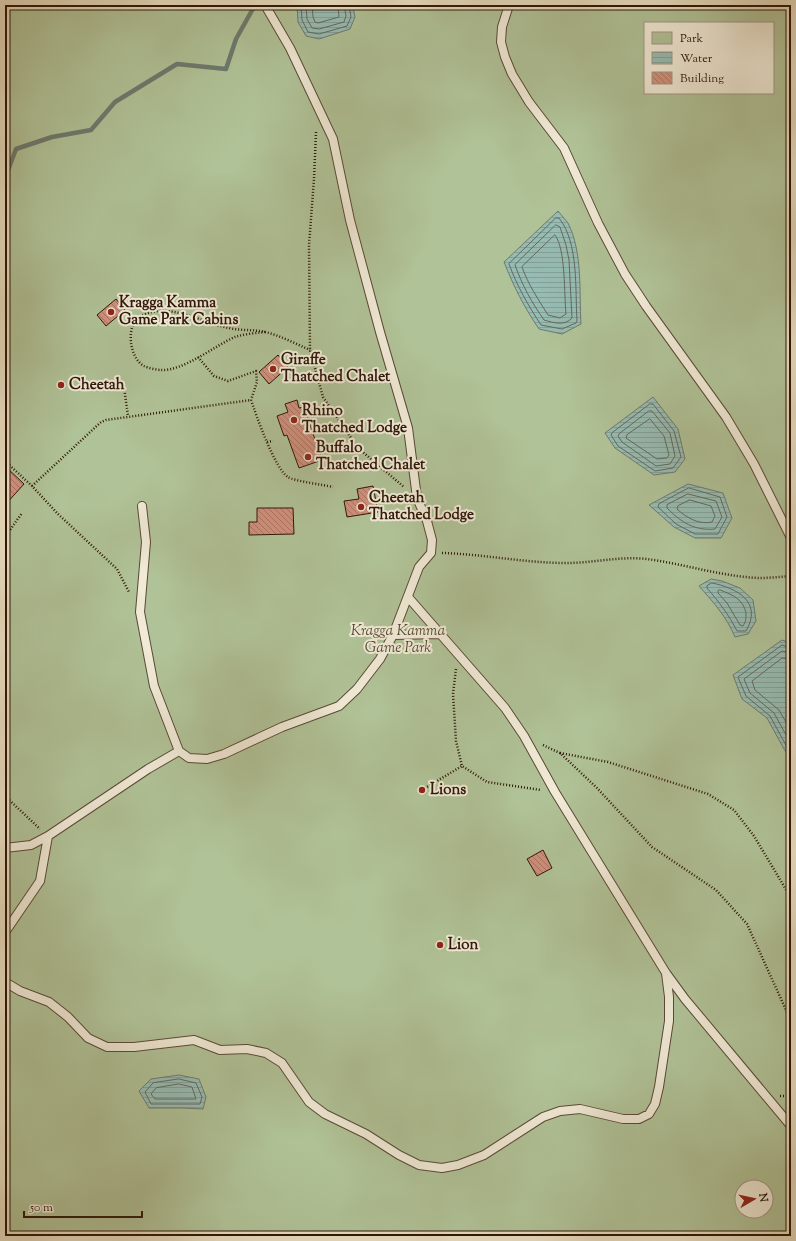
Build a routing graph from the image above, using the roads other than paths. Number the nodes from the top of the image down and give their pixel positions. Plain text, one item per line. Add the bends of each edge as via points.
1 (265, 5) edge
2 (509, 5) edge
3 (142, 506) dead end
4 (791, 538) edge
5 (408, 597) junction
6 (439, 634) junction
7 (393, 636) junction
8 (179, 751) junction
9 (48, 836) junction
10 (5, 848) edge
11 (5, 931) edge
12 (666, 973) junction
13 (5, 982) edge
14 (791, 1126) edge

1 - 5 lane via 290,48 333,139 350,220 408,428 418,498 432,540 432,553 419,567
2 - 4 lane via 501,42 512,74 529,102 564,148 598,223 625,274 726,417 754,464
3 - 8 lane via 146,542 140,612 154,686
5 - 6 lane
5 - 7 lane
6 - 7 lane
6 - 12 lane via 505,708 524,736 555,792
7 - 8 lane via 380,660 340,706 282,727 224,754 206,759 189,758
8 - 9 lane
9 - 10 lane via 31,845
9 - 11 lane via 40,881
12 - 13 lane via 669,1021 659,1088 655,1104 649,1114 639,1119 623,1119 580,1109 560,1111 543,1117 484,1155 442,1168 419,1165 325,1114 309,1102 282,1063 266,1054 248,1049 220,1050 194,1040 134,1047 107,1047 88,1038 49,1002 20,992
12 - 14 lane

